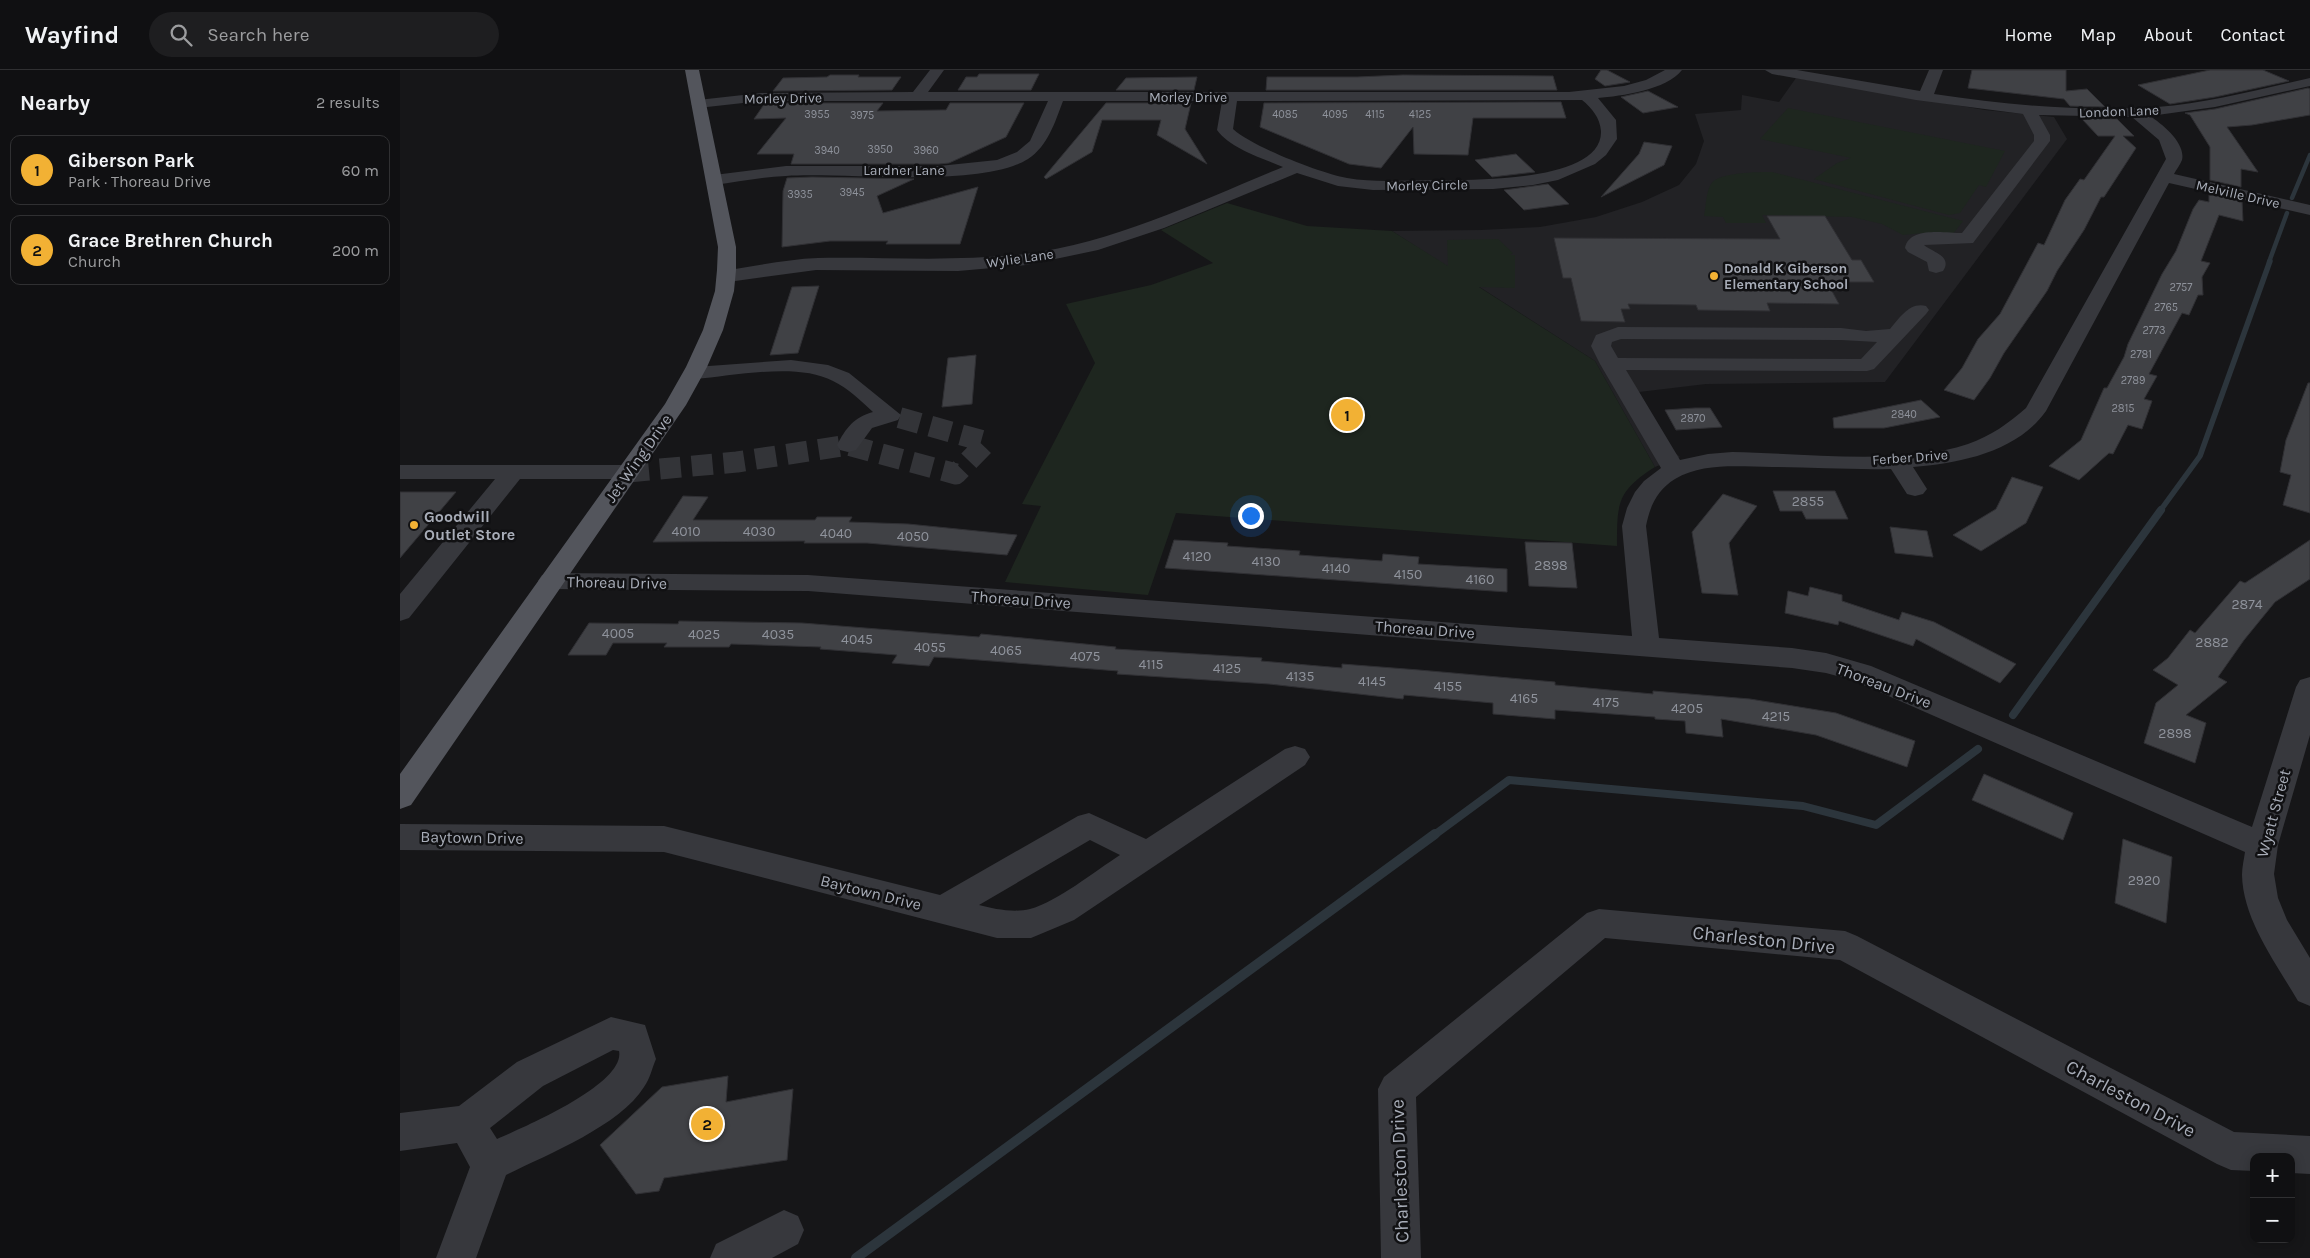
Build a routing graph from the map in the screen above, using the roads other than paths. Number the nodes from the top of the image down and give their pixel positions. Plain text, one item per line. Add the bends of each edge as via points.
1 (692, 70) edge
2 (937, 70) edge
3 (1675, 70) edge
4 (1772, 70) edge
5 (1936, 70) edge
6 (2298, 70) edge
7 (2310, 74) edge
8 (2310, 82) edge
9 (1587, 95) junction
10 (1926, 96) junction
11 (917, 97) junction
12 (1057, 97) junction
13 (1230, 97) junction
14 (698, 104) junction
15 (2029, 110) junction
16 (2135, 112) junction
17 (1298, 167) junction
18 (2165, 178) junction
19 (714, 180) junction
20 (2310, 210) edge
21 (1936, 267) dead end
22 (728, 276) junction
23 (1919, 310) dead end
24 (1896, 335) junction
25 (1610, 364) junction
26 (695, 372) junction
27 (848, 445) dead end
28 (1898, 461) junction
29 (1674, 470) junction
30 (400, 472) edge
31 (513, 472) junction
32 (628, 472) junction
33 (1915, 489) dead end
34 (551, 581) junction
35 (400, 612) edge
36 (1646, 646) junction
37 (2310, 687) edge
38 (1295, 757) dead end
39 (400, 797) edge
40 (400, 837) edge
41 (2262, 844) junction
42 (1147, 854) junction
43 (942, 910) junction
44 (2310, 990) edge
45 (466, 1123) junction
46 (400, 1132) edge
47 (2310, 1155) edge
48 (491, 1162) junction
49 (784, 1230) dead end
50 (456, 1258) edge
51 (730, 1258) edge
52 (1402, 1258) edge

1 - 14 main road, Jet Wing Drive
2 - 11 street
3 - 9 street, Morley Drive via 1639,86
4 - 10 street, London Lane
5 - 10 street
6 - 7 street
8 - 16 street, London Lane via 2201,105
9 - 13 street, Morley Drive
9 - 17 street, Morley Circle via 1608,120 1609,139 1590,160 1572,169 1523,182 1434,180 1358,184 1323,177
10 - 15 street, London Lane
11 - 12 street, Morley Drive
11 - 14 street, Morley Drive via 761,97
12 - 13 street, Morley Drive
12 - 19 street, Lardner Lane via 1031,149 1001,164 939,171 786,171
13 - 17 street, Morley Circle via 1224,124 1229,135
14 - 19 main road, Jet Wing Drive
15 - 16 street, London Lane
15 - 21 street via 2042,141 1967,239 1925,238 1914,242 1914,248 1936,260
16 - 18 street, Ferber Drive via 2158,129 2174,151 2174,159
17 - 22 street, Wylie Lane via 1158,224 1060,253 958,265 816,264
18 - 20 street, Melville Drive
18 - 28 street, Ferber Drive via 2036,411 2008,436 1986,446 1934,458
19 - 22 main road, Jet Wing Drive via 727,248
22 - 26 main road, Jet Wing Drive via 713,333
23 - 24 street
24 - 25 street via 1867,365
24 - 25 street via 1618,333 1603,340 1601,346
25 - 29 street
26 - 27 street via 772,367 821,369 841,376 890,416 872,418 858,426
26 - 32 main road, Jet Wing Drive
28 - 29 street, Ferber Drive via 1723,459
28 - 33 street
29 - 36 street, Ferber Drive via 1644,493 1636,508 1634,526
30 - 31 street
31 - 32 street
31 - 35 street
32 - 34 main road, Jet Wing Drive
34 - 36 street, Thoreau Drive via 808,583
34 - 39 main road, Jet Wing Drive
36 - 41 street, Thoreau Drive via 1792,658 1861,673
37 - 41 street, Wyatt Street
38 - 42 street, Baytown Drive
40 - 43 street, Baytown Drive via 664,839
41 - 44 street, Wyatt Street via 2258,874 2262,898 2273,926
42 - 43 street, Baytown Drive via 1062,910 1031,924 997,924
42 - 43 street via 1089,825
45 - 46 street
45 - 48 street
45 - 48 street via 530,1074 611,1034 632,1037 638,1058 628,1082 593,1111
47 - 52 street, Charleston Drive via 2230,1151 1845,946 1599,923 1397,1089
48 - 50 street
49 - 51 street

